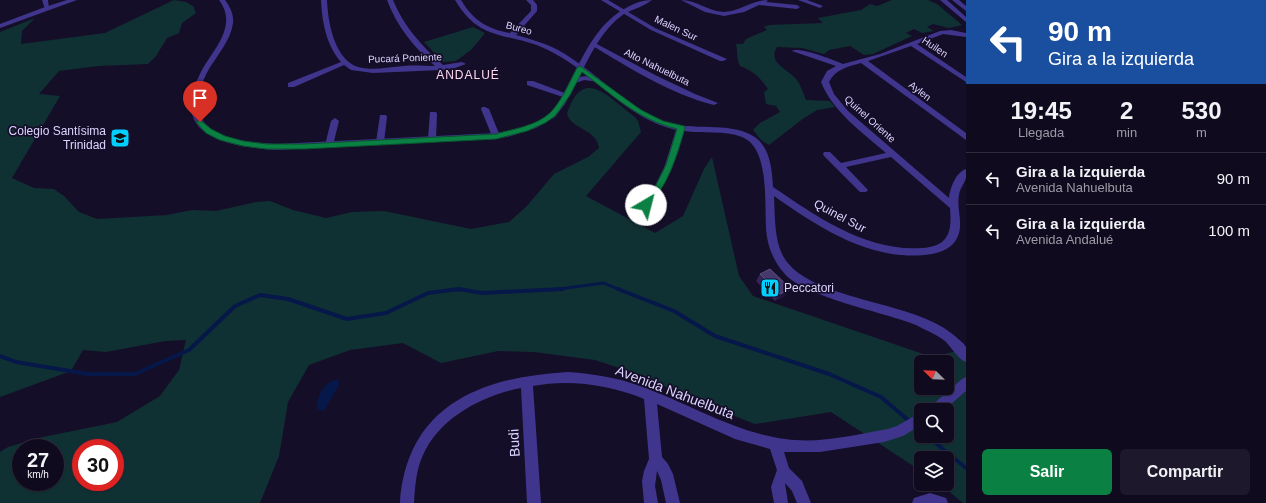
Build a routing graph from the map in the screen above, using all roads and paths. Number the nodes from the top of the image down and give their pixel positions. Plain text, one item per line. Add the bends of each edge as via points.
1 (45, 0) edge
2 (74, 0) edge
3 (222, 0) edge
4 (324, 0) edge
5 (390, 0) edge
6 (458, 0) edge
7 (529, 0) edge
8 (604, 0) edge
9 (649, 0) edge
10 (684, 0) edge
11 (765, 0) edge
12 (801, 0) edge
13 (943, 0) edge
14 (955, 0) edge
15 (758, 3) junction
16 (820, 6) dead end
17 (797, 7) dead end
18 (47, 8) junction
19 (966, 9) edge
20 (622, 12) junction
21 (966, 20) edge
22 (0, 26) edge
23 (966, 35) edge
24 (511, 36) junction
25 (593, 44) junction
26 (912, 44) junction
27 (795, 51) dead end
28 (723, 59) dead end
29 (862, 61) junction
30 (346, 62) junction
31 (462, 64) dead end
32 (841, 66) junction
33 (441, 67) junction
34 (580, 68) junction
35 (596, 80) junction
36 (966, 80) edge
37 (574, 81) junction
38 (530, 83) dead end
39 (291, 85) dead end
40 (566, 95) junction
41 (714, 103) dead end
42 (485, 110) dead end
43 (434, 114) dead end
44 (383, 116) dead end
45 (335, 121) dead end
46 (681, 128) junction
47 (496, 136) junction
48 (966, 138) edge
49 (432, 139) junction
50 (380, 142) junction
51 (329, 144) junction
52 (827, 154) dead end
53 (892, 154) junction
54 (839, 166) junction
55 (966, 172) edge
56 (768, 188) junction
57 (863, 190) dead end
58 (646, 205) dead end
59 (953, 206) junction
60 (966, 357) edge
61 (527, 381) junction
62 (966, 383) edge
63 (650, 396) junction
64 (942, 403) edge
65 (914, 422) edge
66 (775, 444) junction
67 (656, 460) junction
68 (784, 472) junction
69 (407, 503) edge
70 (534, 503) edge
71 (651, 503) edge
72 (673, 503) edge
73 (781, 503) edge
74 (804, 503) edge
75 (919, 503) edge
76 (941, 503) edge

1 - 18 street
2 - 18 street
3 - 51 street via 230,15 229,26 196,94 194,108 200,122 214,134 243,144 277,147
4 - 30 street via 329,34
5 - 33 street via 405,31
6 - 24 street, Bureo via 481,26
7 - 24 street via 534,5 534,11
8 - 20 street, Malen Sur
9 - 20 street
10 - 15 street via 705,11 722,15 733,14
11 - 15 street
12 - 16 street
13 - 21 street
14 - 19 street
15 - 17 street
18 - 22 street
20 - 25 street via 604,28
20 - 28 street, Malen Sur via 670,37
23 - 26 street, Quinel Oriente via 942,32
24 - 34 street, Bureo via 551,49
25 - 34 street
25 - 41 street, Alto Nahuelbuta via 646,74 692,96
26 - 29 street, Quinel Oriente
26 - 36 street, Huilen
27 - 32 street
29 - 32 street, Quinel Oriente
29 - 48 street, Aylen
30 - 33 street, Pucará Poniente via 353,67 368,70
30 - 39 street
31 - 33 street, Pucará Poniente
32 - 53 street, Quinel Oriente via 826,78 830,95 845,113
34 - 35 street
34 - 37 street
35 - 37 street via 584,78
35 - 46 street via 646,116
37 - 40 street
38 - 40 street
40 - 47 street via 557,110 543,121
42 - 47 street
43 - 49 street
44 - 50 street
45 - 51 street
46 - 56 street via 730,132 755,141 766,158
46 - 58 street via 670,165
47 - 49 street
49 - 50 street
50 - 51 street
52 - 54 street
53 - 54 street
53 - 59 street, Quinel Oriente
54 - 57 street
55 - 59 street, Quinel Sur via 955,189
56 - 59 street, Quinel Sur via 848,237 901,251 924,252 948,243 954,232
56 - 60 street via 773,244 779,259 788,271 804,283 821,290 929,327 958,345
61 - 63 street, Avenida Nahuelbuta via 590,379 620,385
61 - 69 street, Avenida Nahuelbuta via 481,394 456,408 437,424 423,440 415,459
61 - 70 street, Budi
62 - 64 street
63 - 66 street, Avenida Nahuelbuta via 744,435
63 - 67 street
65 - 66 street, Avenida Nahuelbuta via 896,433 830,446
66 - 68 street
67 - 71 street via 648,481
67 - 72 street via 661,463 667,477
68 - 73 street via 777,484
68 - 74 street via 797,486
75 - 76 street via 930,500

